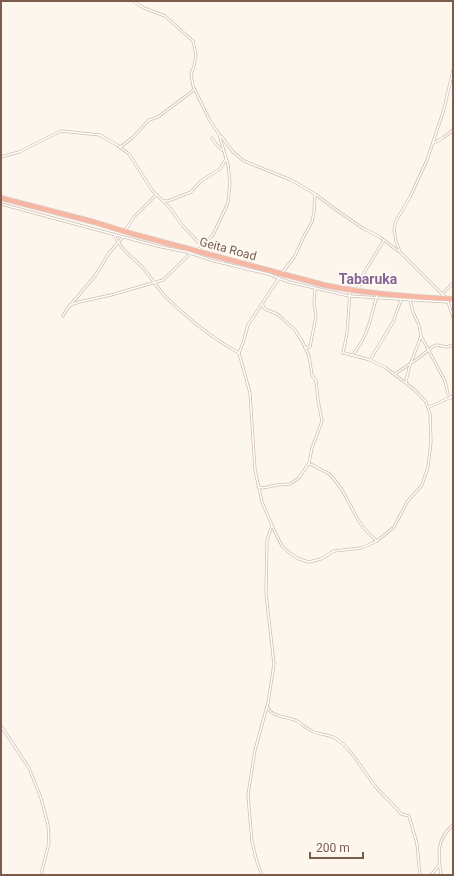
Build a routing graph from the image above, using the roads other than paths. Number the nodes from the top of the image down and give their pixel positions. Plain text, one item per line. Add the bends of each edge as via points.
1 (133, 1) edge
2 (453, 70) edge
3 (194, 90) junction
4 (453, 130) edge
5 (219, 134) junction
6 (212, 138) dead end
7 (432, 144) junction
8 (120, 147) junction
9 (223, 151) junction
10 (1, 158) edge
11 (226, 159) junction
12 (315, 194) junction
13 (156, 195) junction
14 (1, 198) edge
15 (164, 201) junction
16 (1, 204) edge
17 (114, 234) junction
18 (124, 234) junction
19 (384, 240) junction
20 (118, 243) junction
21 (202, 246) junction
22 (194, 252) junction
23 (400, 252) junction
24 (280, 276) junction
25 (155, 283) junction
26 (453, 283) edge
27 (316, 288) junction
28 (358, 292) junction
29 (350, 293) junction
30 (442, 294) junction
31 (376, 296) junction
32 (401, 298) junction
33 (410, 299) junction
34 (453, 299) edge
35 (447, 301) junction
36 (262, 304) junction
37 (70, 306) junction
38 (63, 316) dead end
39 (453, 317) edge
40 (421, 336) junction
41 (453, 345) edge
42 (305, 348) junction
43 (428, 350) junction
44 (239, 353) junction
45 (352, 355) junction
46 (370, 360) junction
47 (411, 363) junction
48 (395, 374) junction
49 (406, 382) junction
50 (453, 397) edge
51 (428, 407) junction
52 (308, 464) junction
53 (258, 486) junction
54 (272, 525) junction
55 (377, 541) junction
56 (267, 707) junction
57 (1, 726) edge
58 (453, 825) edge
59 (440, 864) junction
60 (41, 875) edge
61 (262, 875) edge
62 (420, 875) edge
63 (431, 875) edge
64 (441, 875) edge

1 - 3 street via 165,16 192,39 196,51 191,76
2 - 7 street
3 - 5 street
3 - 8 street via 158,117 149,120
4 - 7 street
5 - 9 street
5 - 12 street via 244,161 284,176
6 - 9 street
7 - 23 street via 421,173 394,225
8 - 10 street via 96,134 63,131
8 - 13 street via 129,154
9 - 11 street
11 - 15 street via 218,170 201,181 191,192
11 - 21 street via 230,171 228,203 213,235
12 - 19 street
12 - 24 street via 312,222 295,256
13 - 15 street
13 - 18 street via 133,218
14 - 18 highway, Geita Road
15 - 21 street
16 - 17 street
17 - 18 street
17 - 20 street
18 - 20 street
18 - 22 highway, Geita Road
19 - 23 street
19 - 28 street via 365,271
20 - 25 street
20 - 37 street
21 - 22 street
22 - 24 highway, Geita Road
22 - 25 street via 163,280
23 - 30 street
24 - 27 street via 293,283
24 - 29 highway, Geita Road
24 - 36 street
25 - 37 street
25 - 44 street via 198,327
26 - 30 street
27 - 29 street
27 - 42 street via 316,316 310,347
28 - 29 highway, Geita Road
28 - 31 highway, Geita Road
29 - 31 street
29 - 45 street via 344,353
30 - 35 street
31 - 32 highway, Geita Road
31 - 45 street via 366,336
32 - 33 highway, Geita Road
32 - 46 street via 393,322
33 - 35 highway, Geita Road
33 - 40 street
34 - 35 highway, Geita Road
35 - 39 street
36 - 42 street via 264,309 280,316 297,332
36 - 44 street via 248,325
37 - 38 street
40 - 43 street
40 - 47 street
41 - 43 street via 437,345
42 - 52 street via 316,381 322,421
43 - 47 street
43 - 50 street via 448,394
44 - 53 street via 250,393 254,466
45 - 46 street
46 - 48 street
47 - 48 street
47 - 49 street
48 - 49 street
49 - 51 street via 421,395
50 - 51 street
51 - 55 street via 431,446 422,485 407,502 392,528
52 - 53 street via 290,484 263,488
52 - 55 street via 315,465 332,478 360,523
53 - 54 street
54 - 55 street via 285,549 309,562 334,551 361,548
54 - 56 street via 267,540 266,594 274,664
56 - 61 street via 255,750 248,795 252,842
56 - 62 street via 279,716 296,721 311,731 340,742 401,814 409,816 416,842
57 - 60 street via 29,768 40,795 48,825 48,843
58 - 59 street via 441,840
59 - 63 street
59 - 64 street

